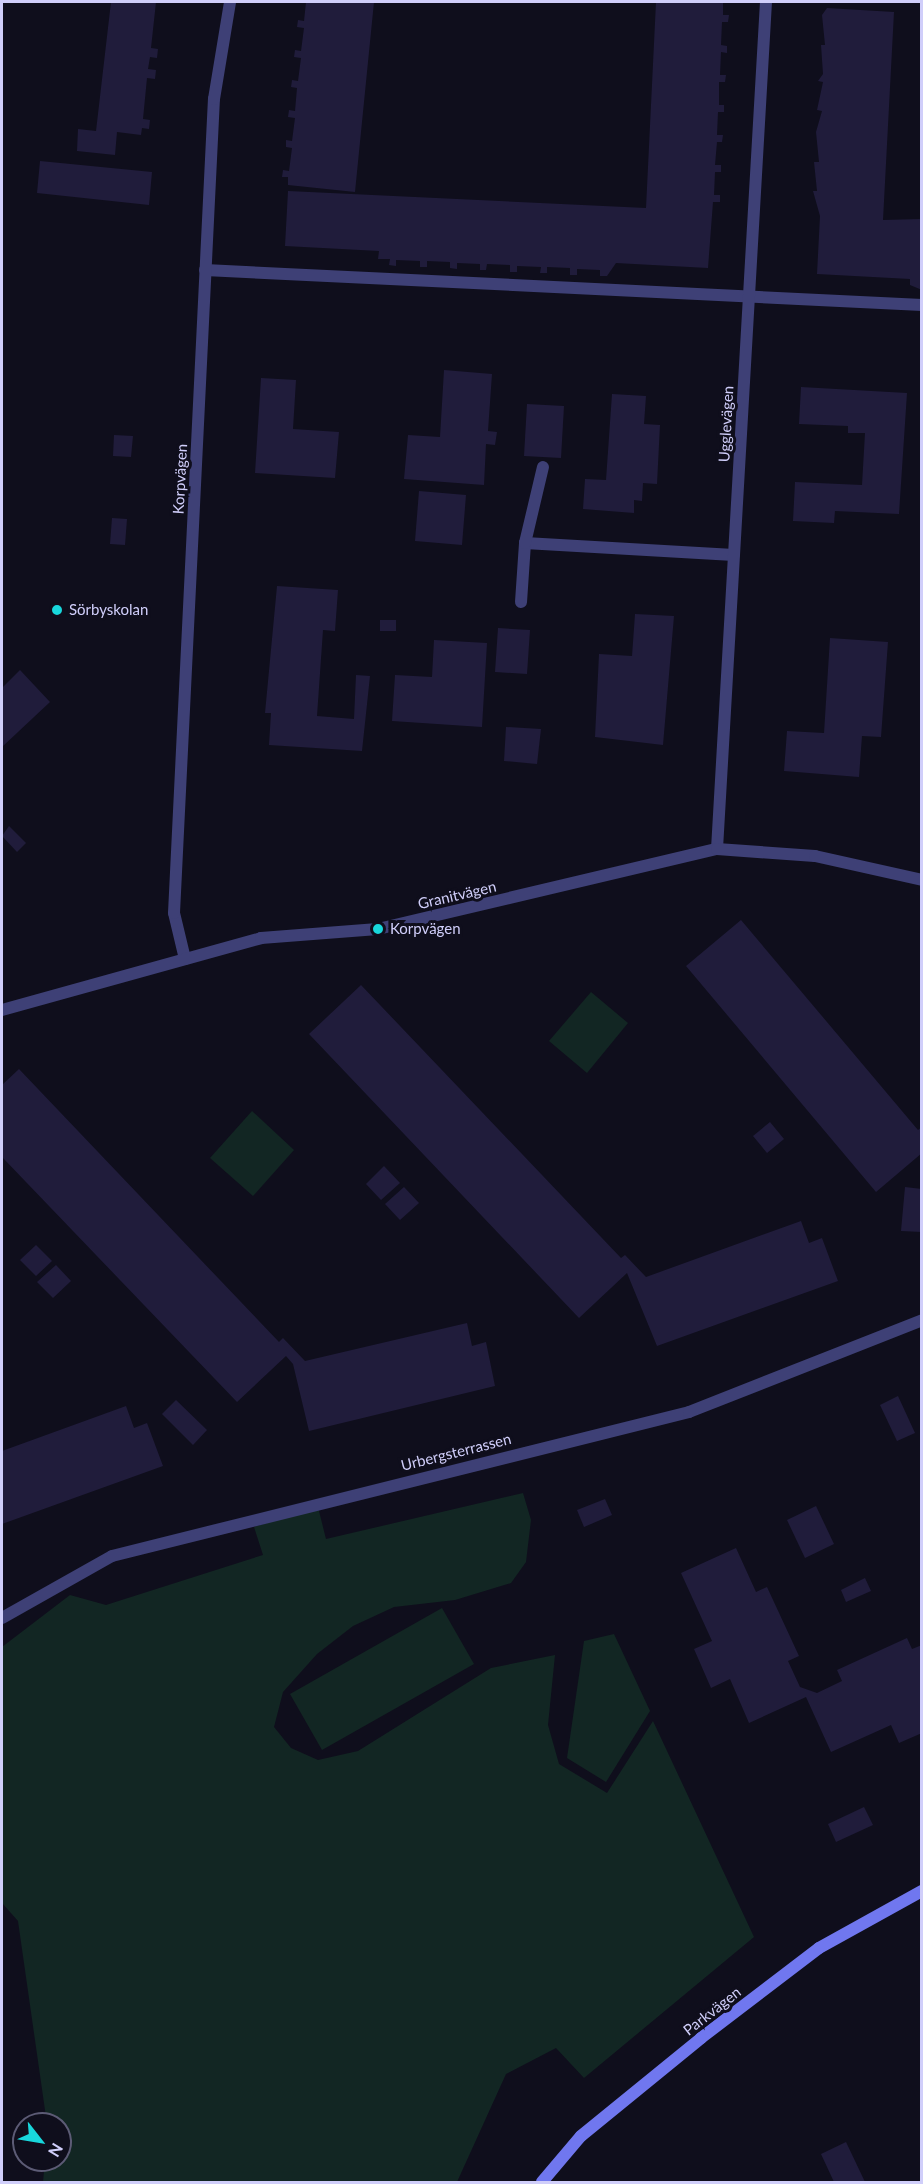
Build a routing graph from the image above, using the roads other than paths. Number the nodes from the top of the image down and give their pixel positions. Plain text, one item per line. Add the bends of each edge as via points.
1 (230, 2) edge
2 (766, 2) edge
3 (205, 270) junction
4 (749, 294) junction
5 (921, 305) edge
6 (543, 467) dead end
7 (525, 543) junction
8 (734, 555) junction
9 (521, 602) dead end
10 (717, 849) junction
11 (921, 880) edge
12 (185, 959) junction
13 (2, 1010) edge
14 (921, 1320) edge
15 (2, 1618) edge
16 (921, 1891) edge
17 (542, 2182) edge

1 - 3 street, Korpvägen via 214,99
2 - 4 street, Ugglevägen
3 - 4 street
3 - 12 street, Korpvägen via 174,913
4 - 5 street
4 - 8 street, Ugglevägen
6 - 7 street
7 - 8 street
7 - 9 street
8 - 10 street, Ugglevägen
10 - 11 street, Granitvägen via 815,856
10 - 12 street, Granitvägen via 378,929 261,938
12 - 13 street, Granitvägen
14 - 15 street, Urbergsterrassen via 689,1412 112,1556
16 - 17 main road, Parkvägen via 819,1948 710,2031 581,2136

